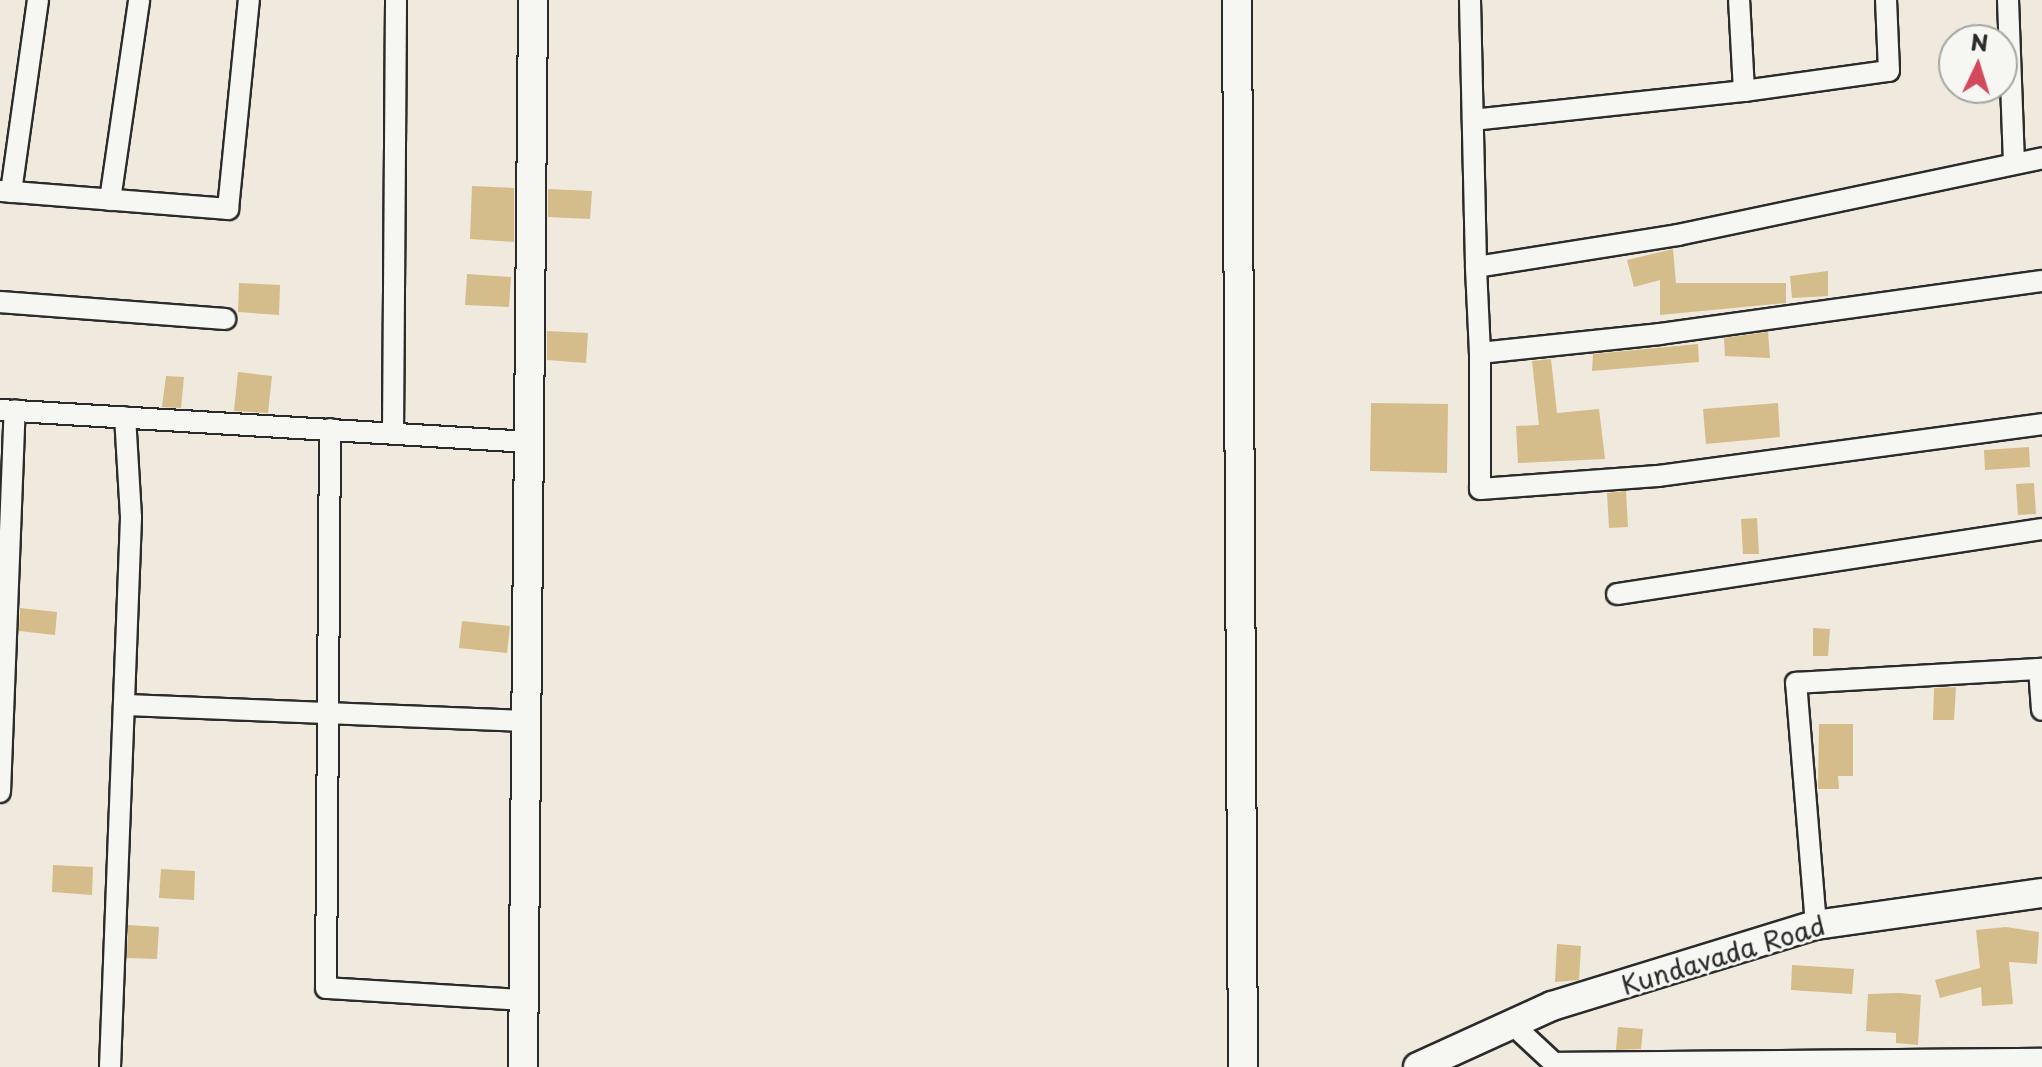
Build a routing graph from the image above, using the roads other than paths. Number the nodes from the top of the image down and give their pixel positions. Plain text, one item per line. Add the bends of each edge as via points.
1 (38, 0) edge
2 (139, 0) edge
3 (249, 0) edge
4 (396, 0) edge
5 (533, 0) edge
6 (1237, 0) edge
7 (1470, 0) edge
8 (1739, 0) edge
9 (1886, 0) edge
10 (2008, 0) edge
11 (1744, 91) junction
12 (1473, 120) junction
13 (2042, 158) edge
14 (2014, 162) junction
15 (6, 191) edge
16 (110, 200) junction
17 (1476, 267) junction
18 (2042, 281) edge
19 (0, 302) edge
20 (225, 319) dead end
21 (1480, 353) junction
22 (7, 410) edge
23 (125, 417) junction
24 (2042, 424) edge
25 (330, 429) junction
26 (393, 433) junction
27 (529, 442) junction
28 (2042, 529) edge
29 (1617, 594) dead end
30 (2040, 669) edge
31 (124, 705) junction
32 (2042, 710) edge
33 (327, 712) junction
34 (528, 721) junction
35 (0, 792) edge
36 (2042, 893) edge
37 (1816, 925) junction
38 (523, 1000) junction
39 (1512, 1024) junction
40 (2042, 1059) edge
41 (110, 1067) edge
42 (523, 1067) edge
43 (1243, 1067) edge
44 (1418, 1067) edge

1 - 15 street
2 - 16 street
3 - 16 street via 228,209
4 - 26 street
5 - 27 street
6 - 43 street
7 - 12 street
8 - 11 street
9 - 11 street via 1889,71
10 - 14 street
11 - 12 street
12 - 17 street
13 - 14 street
14 - 17 street via 1678,235
15 - 16 street
17 - 21 street
18 - 21 street via 1660,334
19 - 20 street
21 - 24 street via 1480,489 1658,476
22 - 23 street
22 - 35 street
23 - 25 street
23 - 31 street via 131,517
25 - 26 street
25 - 33 street
26 - 27 street
27 - 34 street
28 - 29 street
30 - 32 street
30 - 37 street via 1796,683
31 - 33 street
31 - 41 street
33 - 34 street
33 - 38 street via 326,988
34 - 38 street
36 - 37 street, Kundavada Road
37 - 39 street, Kundavada Road via 1552,1006
38 - 42 street
39 - 40 street via 1554,1063
39 - 44 street, Kundavada Road

